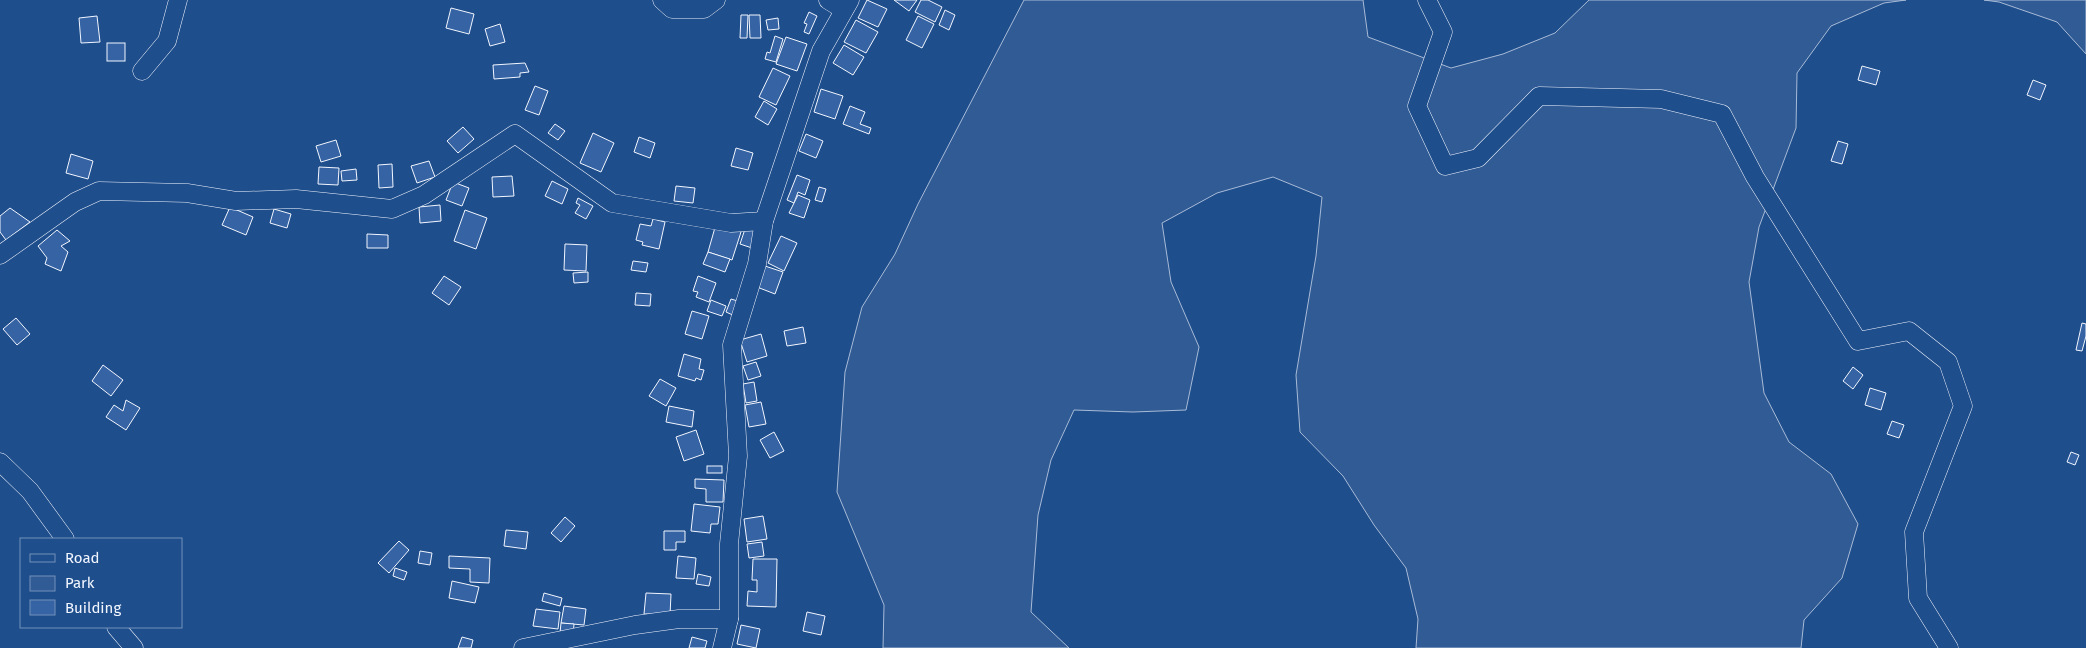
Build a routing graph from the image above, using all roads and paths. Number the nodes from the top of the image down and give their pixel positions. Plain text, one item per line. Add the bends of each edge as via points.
1 (178, 0) edge
2 (662, 0) edge
3 (716, 0) edge
4 (828, 0) edge
5 (1427, 0) edge
6 (847, 5) edge
7 (142, 71) dead end
8 (764, 221) junction
9 (0, 255) edge
10 (0, 462) edge
11 (64, 538) edge
12 (729, 619) junction
13 (117, 628) edge
14 (134, 648) edge
15 (523, 648) edge
16 (722, 648) edge
17 (1949, 648) edge

1 - 7 street via 167,41
2 - 3 street via 672,9 704,9
4 - 6 street
5 - 17 street via 1443,32 1417,106 1446,166 1478,158 1539,96 1661,100 1722,114 1755,177 1858,341 1909,331 1948,362 1963,406 1914,532 1918,598
6 - 8 street via 821,51
8 - 9 street via 731,223 612,203 515,134 424,195 392,209 296,200 236,201 186,193 99,191 75,202
8 - 12 street via 757,264 732,345 738,456 729,544
10 - 11 street via 30,491
12 - 15 street via 644,623
12 - 16 street
13 - 14 street

